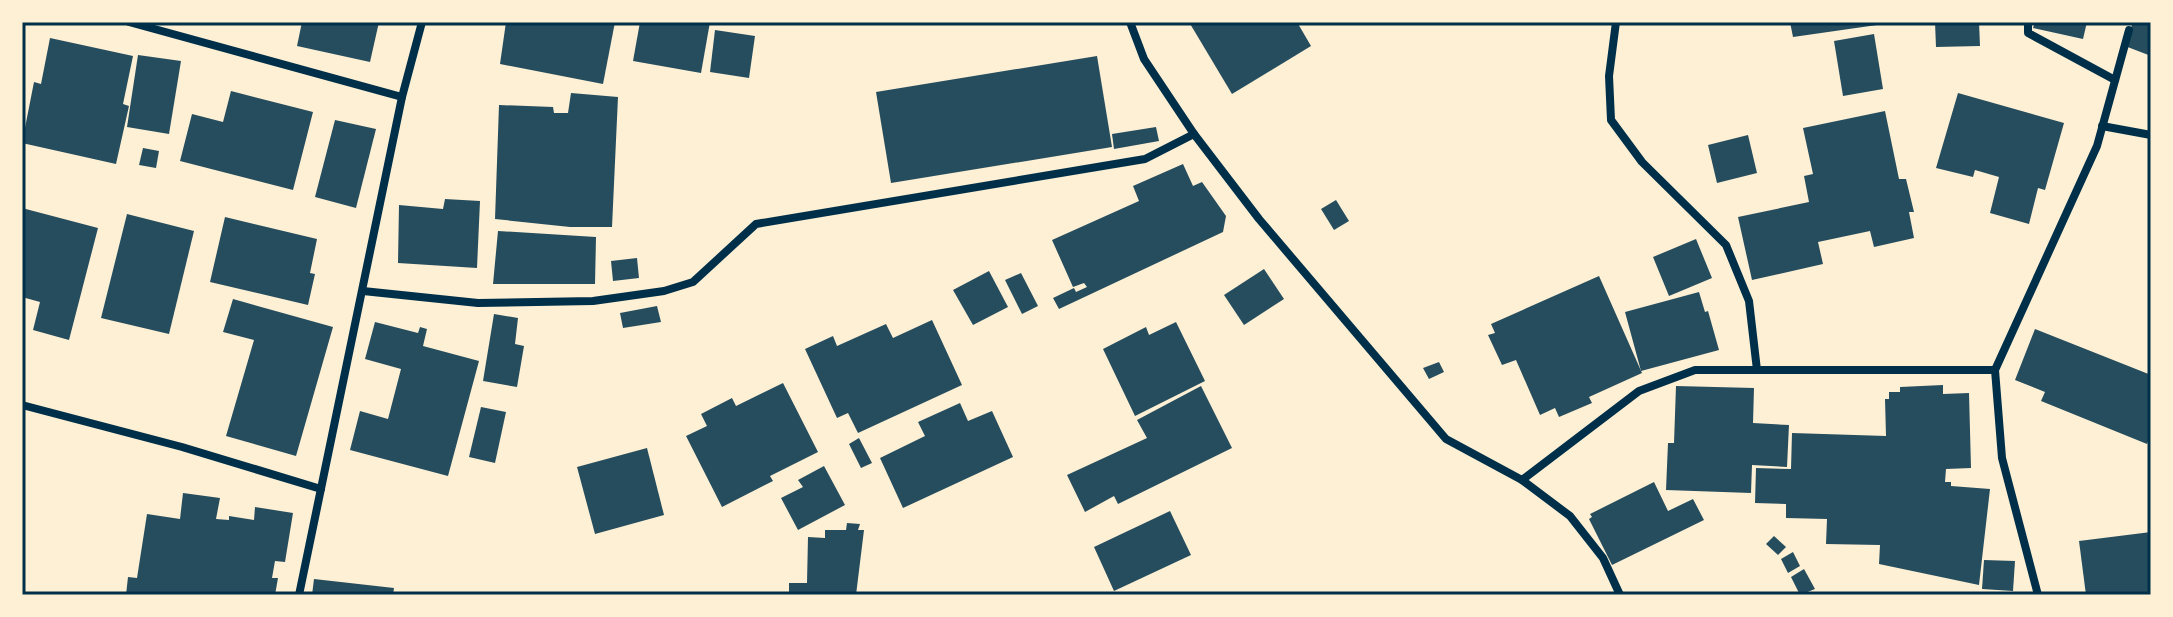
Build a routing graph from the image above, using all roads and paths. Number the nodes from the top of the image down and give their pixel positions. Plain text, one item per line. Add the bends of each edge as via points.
1 (129, 22) edge
2 (422, 22) edge
3 (1130, 22) edge
4 (1616, 22) edge
5 (2028, 22) edge
6 (2129, 30) dead end
7 (2115, 80) junction
8 (402, 97) junction
9 (2102, 126) junction
10 (1194, 134) junction
11 (2151, 135) edge
12 (363, 291) junction
13 (1757, 370) junction
14 (1995, 370) junction
15 (22, 405) edge
16 (1522, 480) junction
17 (321, 489) junction
18 (299, 595) edge
19 (1620, 595) edge
20 (2038, 595) edge

1 - 8 street
2 - 8 street
3 - 10 street via 1144,59
4 - 13 street via 1609,76 1611,120 1642,162 1726,245 1749,301
5 - 7 street via 2028,33
6 - 7 street
7 - 9 street
8 - 12 street
9 - 11 street
9 - 14 street
10 - 12 street via 1145,159 756,224 693,282 664,291 593,301 478,303
10 - 16 street via 1259,219 1446,439
12 - 17 street
13 - 14 street
13 - 16 street via 1695,370 1639,391
14 - 20 street via 2002,458
15 - 17 street
16 - 19 street via 1570,516 1603,558
17 - 18 street

